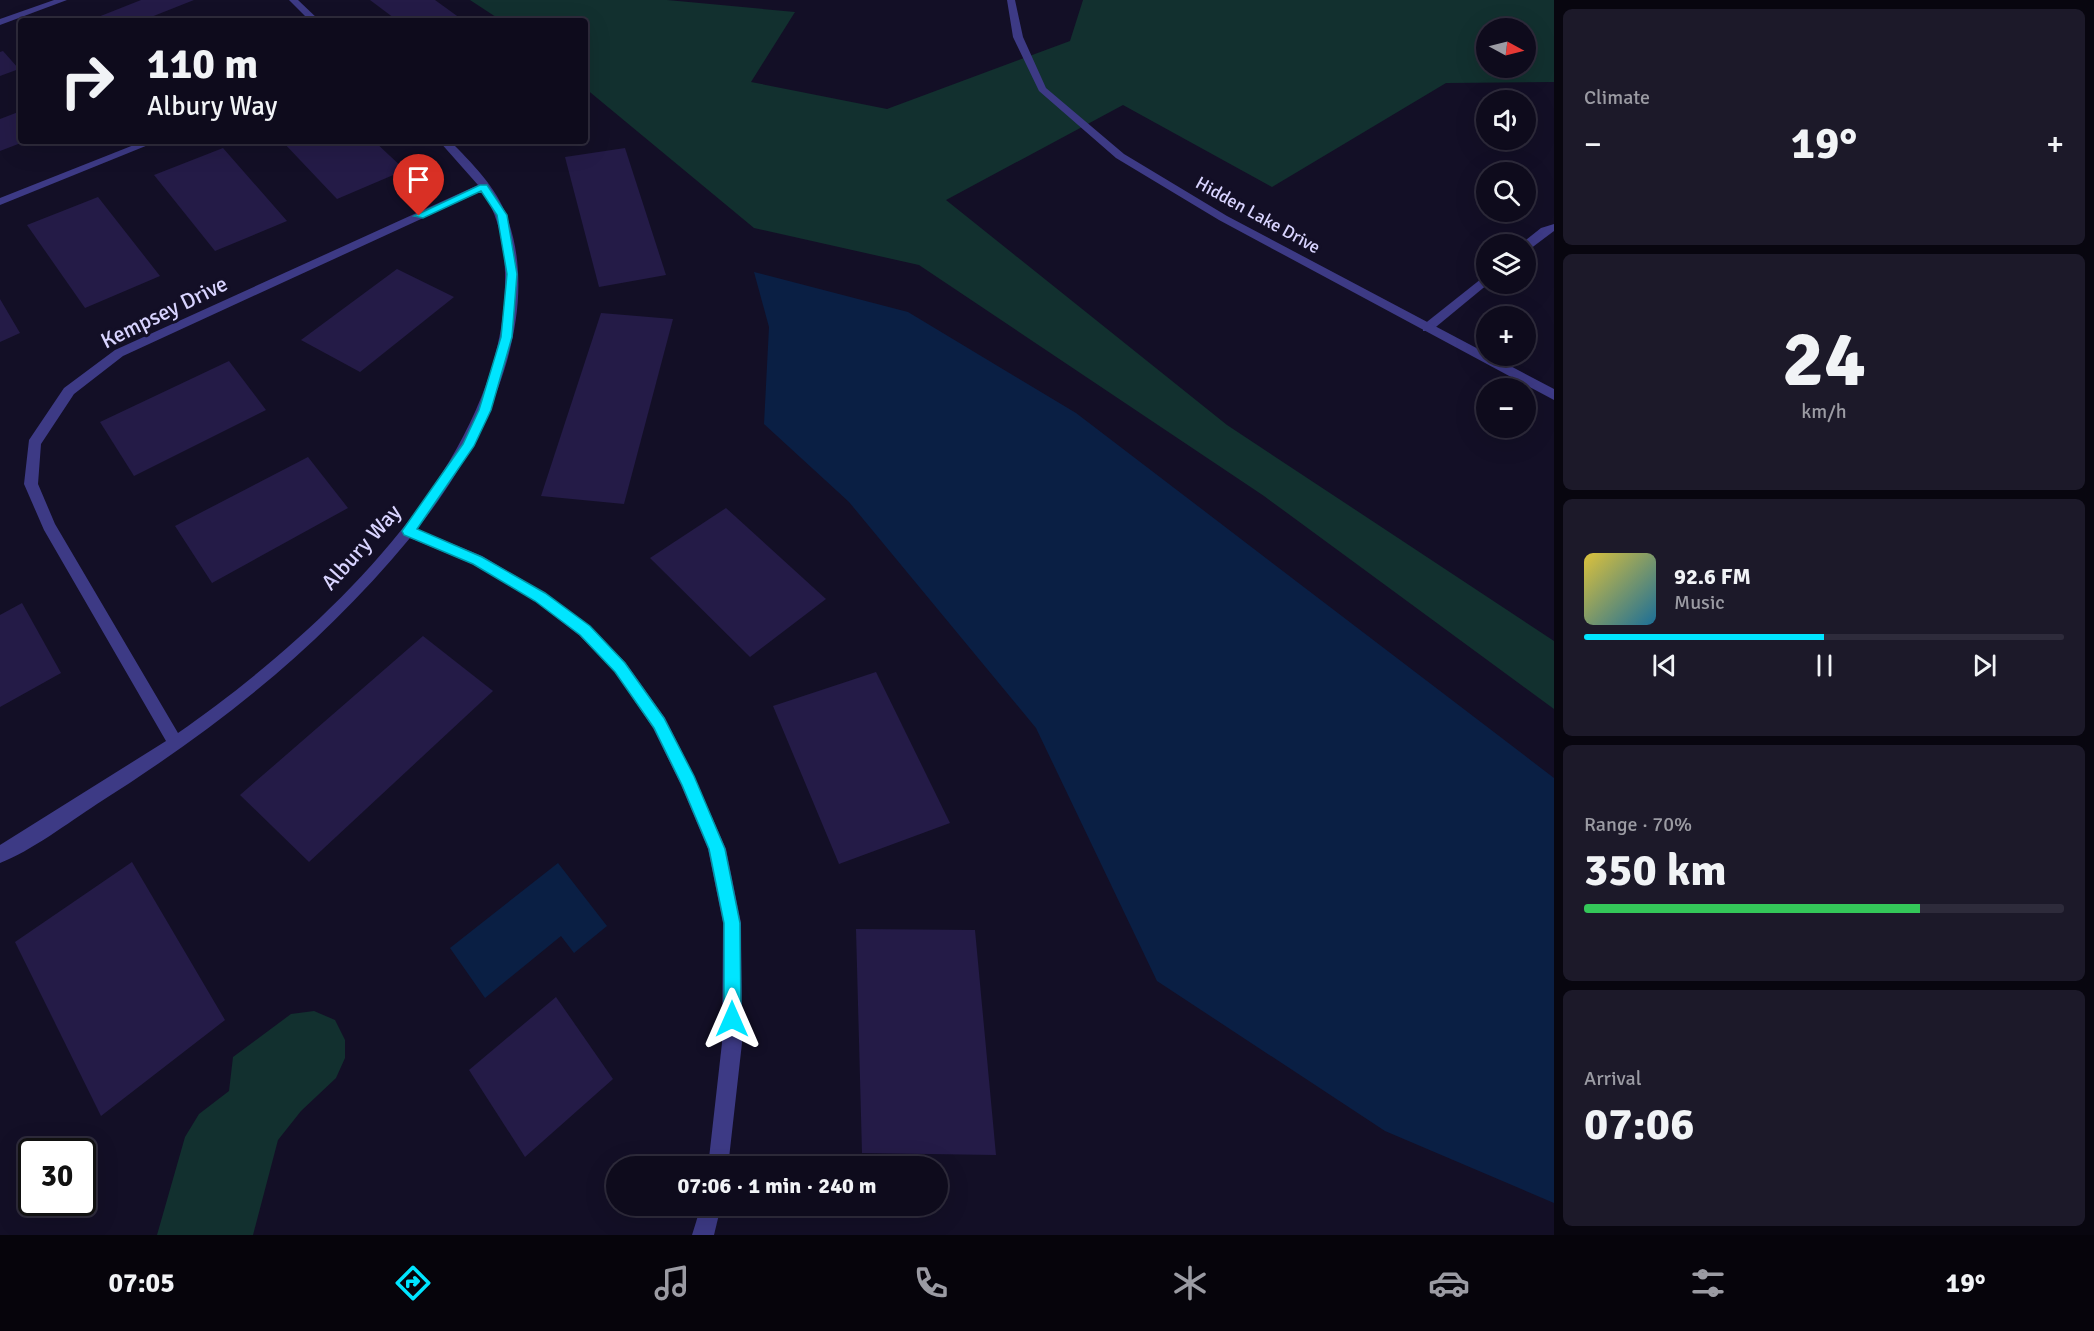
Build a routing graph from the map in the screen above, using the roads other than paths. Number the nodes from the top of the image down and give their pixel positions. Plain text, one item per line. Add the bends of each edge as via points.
1 (63, 0) edge
2 (293, 0) edge
3 (1011, 0) edge
4 (312, 18) edge
5 (0, 22) edge
6 (145, 144) edge
7 (447, 144) edge
8 (483, 187) junction
9 (0, 202) edge
10 (1554, 227) edge
11 (1536, 238) edge
12 (1476, 287) edge
13 (1427, 328) junction
14 (1554, 395) edge
15 (408, 531) junction
16 (176, 744) junction
17 (0, 855) edge
18 (719, 1156) edge
19 (708, 1216) edge
20 (703, 1235) edge

1 - 5 street
2 - 4 street
3 - 13 street, Hidden Lake Drive via 1018,37 1042,89 1120,156 1223,218
6 - 9 street
7 - 8 street, Albury Way
8 - 15 street, Albury Way via 502,215 508,242 512,274 506,337 485,410 468,446
8 - 16 street, Kempsey Drive via 119,353 69,391 34,442 31,484 49,526
10 - 11 street
12 - 13 street
13 - 14 street, Hidden Lake Drive
15 - 16 street, Albury Way via 311,636
15 - 18 street via 477,560 540,597 585,631 620,667 659,723 688,781 717,849 732,923 732,1043
16 - 17 street, Albury Way
19 - 20 street

